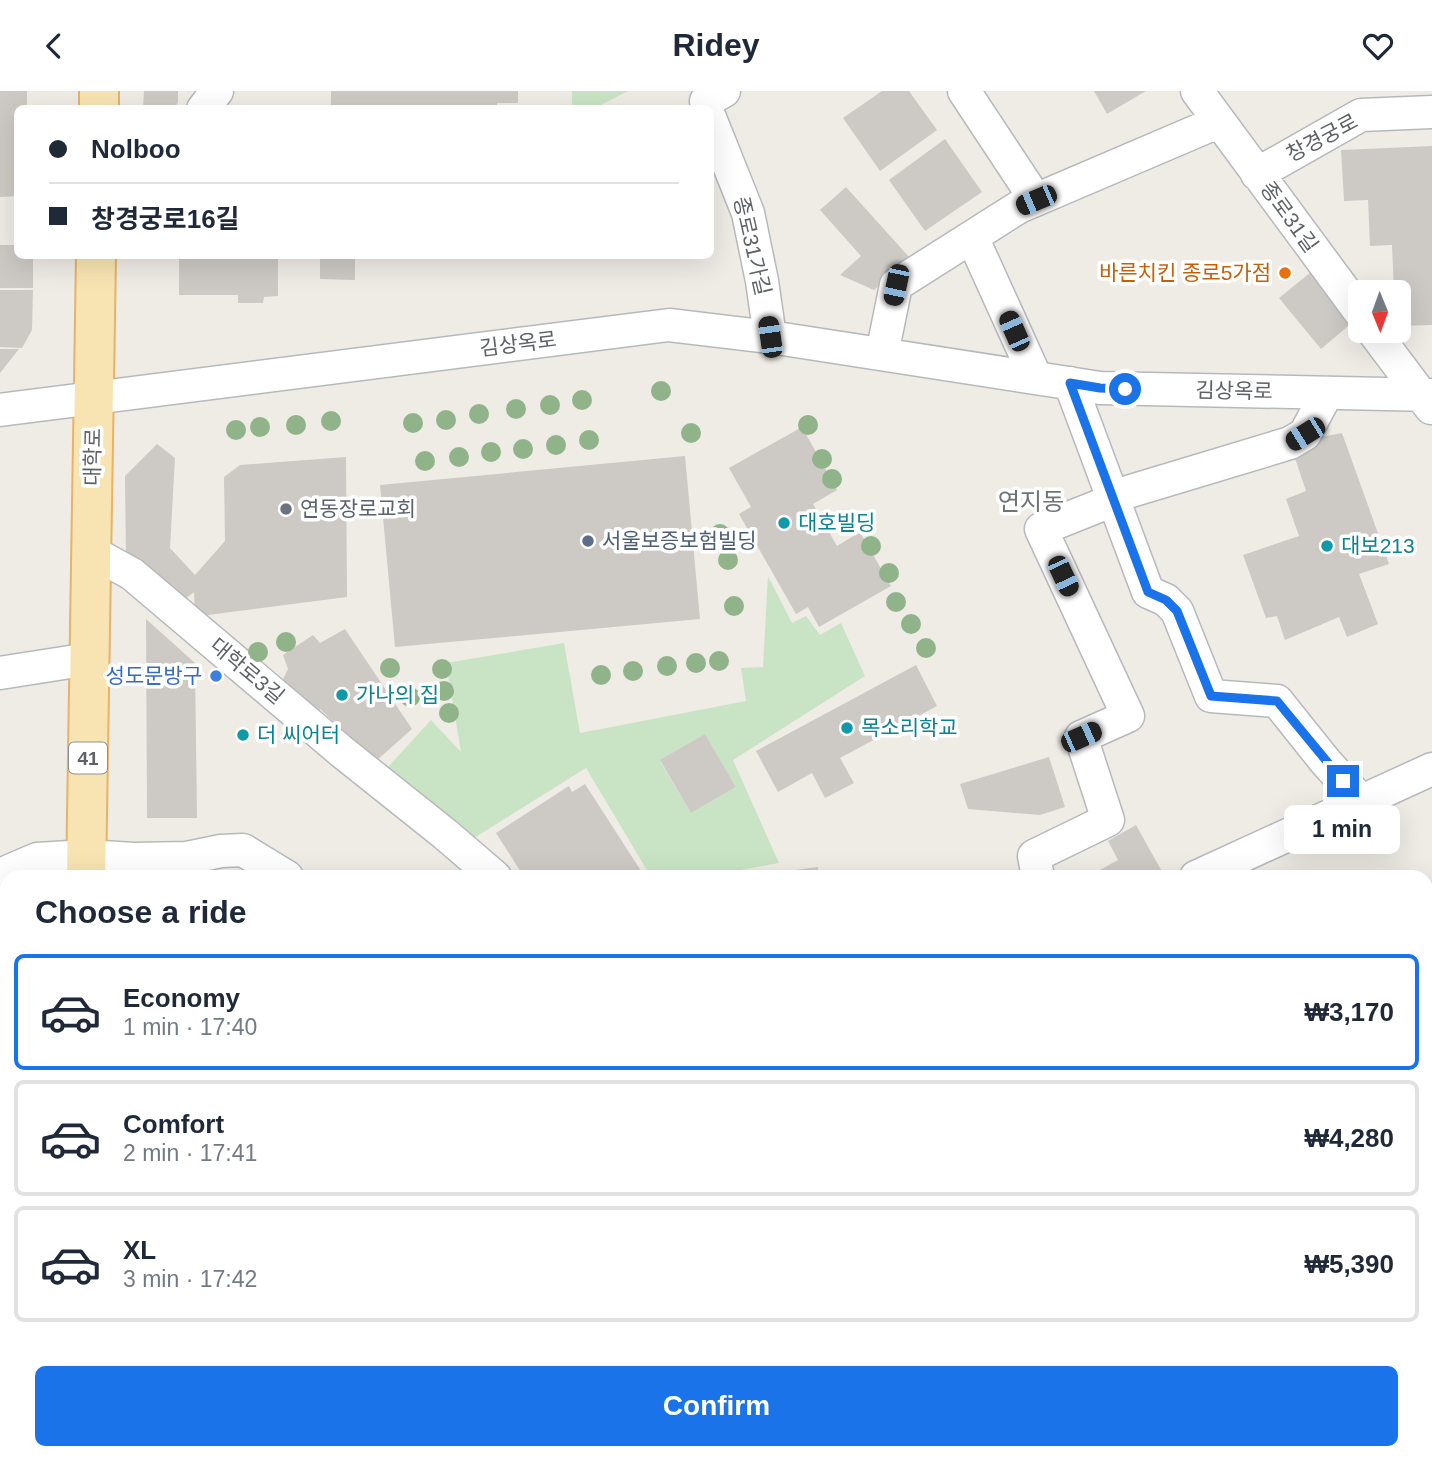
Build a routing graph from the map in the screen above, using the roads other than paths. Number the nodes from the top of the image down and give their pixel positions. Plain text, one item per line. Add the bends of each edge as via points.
1 (964, 91) edge
2 (1197, 91) edge
3 (1432, 112) edge
4 (714, 121) edge
5 (1218, 122) junction
6 (1257, 174) junction
7 (1036, 200) junction
8 (972, 237) junction
9 (96, 259) edge
10 (1348, 296) edge
11 (770, 337) junction
12 (1383, 343) edge
13 (882, 354) junction
14 (1036, 379) junction
15 (1070, 383) junction
16 (1327, 393) junction
17 (94, 398) junction
18 (1429, 398) edge
19 (0, 410) edge
20 (1114, 500) junction
21 (92, 552) junction
22 (89, 659) junction
23 (0, 673) edge
24 (1431, 772) edge
25 (1361, 801) junction
26 (86, 867) edge
27 (12, 870) edge
28 (275, 870) edge
29 (487, 870) edge
30 (1037, 870) edge
31 (1211, 870) edge

1 - 7 street
2 - 5 street, 종로31길
3 - 6 street, 창경궁로 via 1361,115
4 - 11 street, 종로31가길 via 748,213
5 - 6 street, 종로31길
5 - 7 street
6 - 10 street, 종로31길
7 - 8 street
8 - 13 street via 896,285
8 - 14 street
9 - 17 main road, 대학로 / 41
11 - 13 street, 김상옥로
11 - 17 street, 김상옥로 via 669,325
12 - 18 street
13 - 14 street, 김상옥로
14 - 15 street, 김상옥로
15 - 16 street, 김상옥로 via 1100,388
15 - 20 street
16 - 18 street, 김상옥로
16 - 20 street via 1305,434 1290,443 1121,493
17 - 19 street, 김상옥로
17 - 21 main road, 대학로 / 41
20 - 25 street via 1148,592 1177,611 1211,696 1277,701
20 - 30 street via 1041,529 1128,716 1081,737 1108,820 1034,856
21 - 22 main road, 대학로 / 41
21 - 29 street, 대학로3길 via 132,574
22 - 23 street
22 - 26 main road, 대학로 / 41
24 - 25 street
25 - 31 street
26 - 27 street via 37,859
26 - 28 street via 243,851

